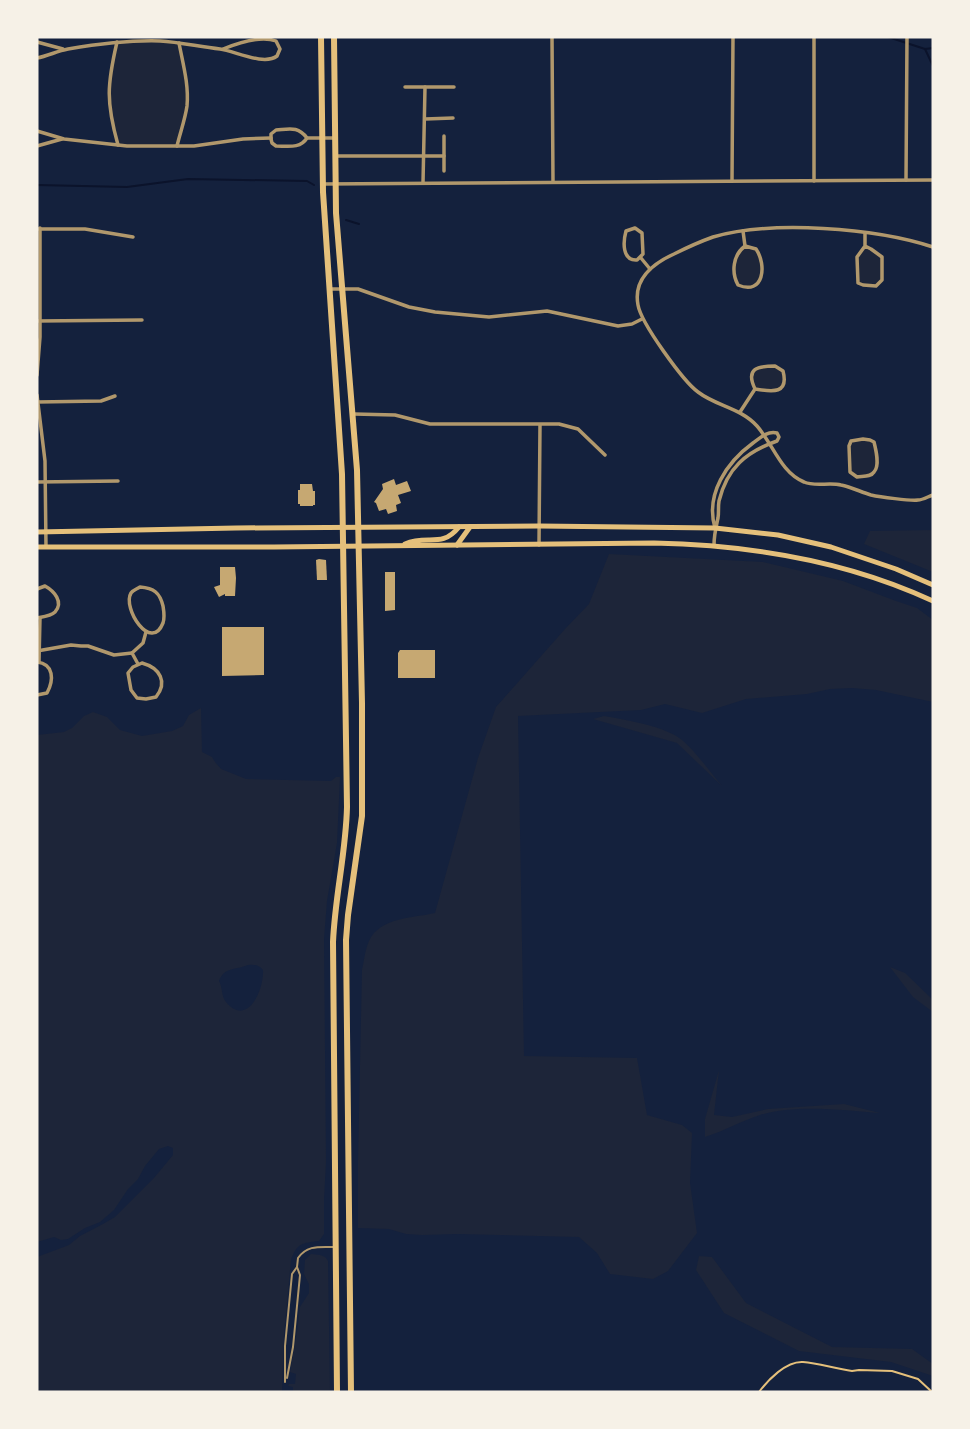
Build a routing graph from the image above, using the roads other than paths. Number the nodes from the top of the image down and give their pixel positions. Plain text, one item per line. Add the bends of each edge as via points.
1 (321, 37) edge
2 (334, 37) edge
3 (552, 37) edge
4 (733, 37) edge
5 (814, 37) edge
6 (907, 37) edge
7 (148, 39) edge
8 (37, 42) edge
9 (117, 42) junction
10 (179, 43) junction
11 (65, 49) junction
12 (223, 49) junction
13 (37, 58) edge
14 (405, 87) dead end
15 (425, 87) junction
16 (454, 87) dead end
17 (453, 118) dead end
18 (425, 119) junction
19 (37, 131) edge
20 (444, 136) dead end
21 (271, 138) junction
22 (307, 138) junction
23 (322, 138) junction
24 (334, 138) junction
25 (64, 139) junction
26 (118, 145) junction
27 (37, 146) edge
28 (177, 146) junction
29 (424, 155) junction
30 (335, 156) junction
31 (444, 156) junction
32 (444, 171) dead end
33 (906, 180) junction
34 (933, 180) edge
35 (732, 181) junction
36 (814, 181) junction
37 (553, 182) junction
38 (335, 183) junction
39 (424, 183) junction
40 (323, 184) junction
41 (38, 229) edge
42 (743, 231) junction
43 (865, 232) junction
44 (133, 237) dead end
45 (745, 246) junction
46 (865, 246) junction
47 (933, 247) edge
48 (641, 258) junction
49 (650, 269) junction
50 (343, 288) junction
51 (329, 289) junction
52 (642, 319) junction
53 (142, 320) dead end
54 (38, 321) edge
55 (37, 375) edge
56 (755, 389) junction
57 (37, 395) edge
58 (115, 396) dead end
59 (37, 402) edge
60 (740, 412) junction
61 (353, 414) junction
62 (540, 425) junction
63 (763, 435) junction
64 (770, 443) junction
65 (605, 456) dead end
66 (857, 477) joint
67 (37, 481) edge
68 (45, 481) junction
69 (118, 481) dead end
70 (933, 495) edge
71 (539, 526) junction
72 (342, 527) junction
73 (358, 527) junction
74 (459, 527) junction
75 (470, 527) junction
76 (715, 528) junction
77 (46, 531) junction
78 (37, 532) edge
79 (457, 545) junction
80 (539, 545) junction
81 (714, 545) junction
82 (343, 546) junction
83 (359, 546) junction
84 (401, 546) junction
85 (37, 547) edge
86 (46, 547) junction
87 (933, 585) edge
88 (37, 589) edge
89 (933, 601) edge
90 (38, 618) edge
91 (146, 632) junction
92 (38, 650) edge
93 (132, 653) junction
94 (38, 662) edge
95 (138, 664) junction
96 (37, 695) edge
97 (335, 1247) junction
98 (349, 1247) junction
99 (297, 1267) junction
100 (337, 1389) edge
101 (351, 1389) edge

1 - 23 main road
2 - 24 main road
3 - 37 street
4 - 35 street
5 - 36 street
6 - 33 street
7 - 9 street
7 - 10 street
8 - 11 street
9 - 11 street
9 - 26 street via 108,95
10 - 12 street
10 - 28 street via 187,99
11 - 13 street
12 - 12 street via 270,60 279,49 276,41 268,38
14 - 15 street
15 - 16 street
15 - 18 street
17 - 18 street
18 - 29 street
19 - 25 street
20 - 31 street
21 - 22 street via 276,146 300,146
21 - 22 street via 273,131 296,129
21 - 28 street
22 - 23 street
23 - 24 street
23 - 40 main road
24 - 30 main road
25 - 26 street
25 - 27 street
26 - 28 street
29 - 30 street
29 - 31 street
29 - 39 street
30 - 38 main road
31 - 32 street
33 - 34 street
33 - 36 street
35 - 36 street
35 - 37 street
37 - 39 street
38 - 39 street
38 - 40 street
38 - 50 main road
40 - 51 main road
41 - 44 street via 85,229
41 - 54 street
42 - 43 street
42 - 45 street
42 - 49 street via 693,244
43 - 46 street
43 - 47 street
45 - 45 street via 736,258 735,280 749,288 760,282 761,258 756,249
46 - 46 street via 857,257 858,283 876,286 882,280 882,257
48 - 48 street via 642,233 630,229 625,235 625,251 631,261
48 - 49 street
49 - 52 street via 637,292
50 - 51 street
50 - 52 street via 435,312 489,317 547,311 618,326
50 - 61 main road
51 - 72 main road
52 - 60 street via 699,394
53 - 54 street
54 - 55 street
56 - 56 street via 782,388 783,370 758,366 752,372
56 - 60 street
57 - 59 street
58 - 59 street via 101,401
59 - 68 street
60 - 63 street
61 - 62 street via 395,415 430,424
61 - 73 main road
62 - 65 street via 578,429
62 - 71 street
63 - 64 street
63 - 64 street via 777,433 778,440
63 - 76 street via 730,464 718,484 711,517
64 - 70 street via 782,464 805,483 839,484 870,494 920,500
64 - 76 street via 746,456 730,475
66 - 66 street via 876,471 876,446 870,440 856,440 849,446 850,472
67 - 68 street
68 - 69 street
68 - 77 street
71 - 75 main road
71 - 76 main road
71 - 80 street
72 - 73 main road
72 - 77 main road
72 - 82 main road
73 - 74 main road
73 - 83 main road
74 - 75 main road
74 - 84 main road via 446,539 415,540
75 - 79 main road
76 - 81 street
76 - 87 main road via 831,547
77 - 78 main road
77 - 86 street
79 - 80 main road
79 - 84 main road
80 - 81 main road
81 - 89 main road via 829,564
82 - 83 main road
82 - 86 main road
82 - 97 main road via 347,814 332,942
83 - 84 main road
83 - 98 main road via 362,813 346,940
85 - 86 main road
88 - 90 street via 45,586 58,599 53,613
90 - 92 street
91 - 91 street via 156,632 165,617 158,593 140,587 132,591 129,601
91 - 93 street via 143,643
92 - 93 street via 71,645 114,655
92 - 94 street
93 - 95 street
94 - 96 street via 50,668 51,681 47,693
95 - 95 street via 128,673 131,690 137,698 156,697 162,690 159,672 151,665
97 - 98 lane
97 - 99 lane via 308,1248 298,1258
97 - 100 main road
98 - 101 main road
99 - 99 lane via 288,1310 285,1382 293,1347
100 - 101 main road

